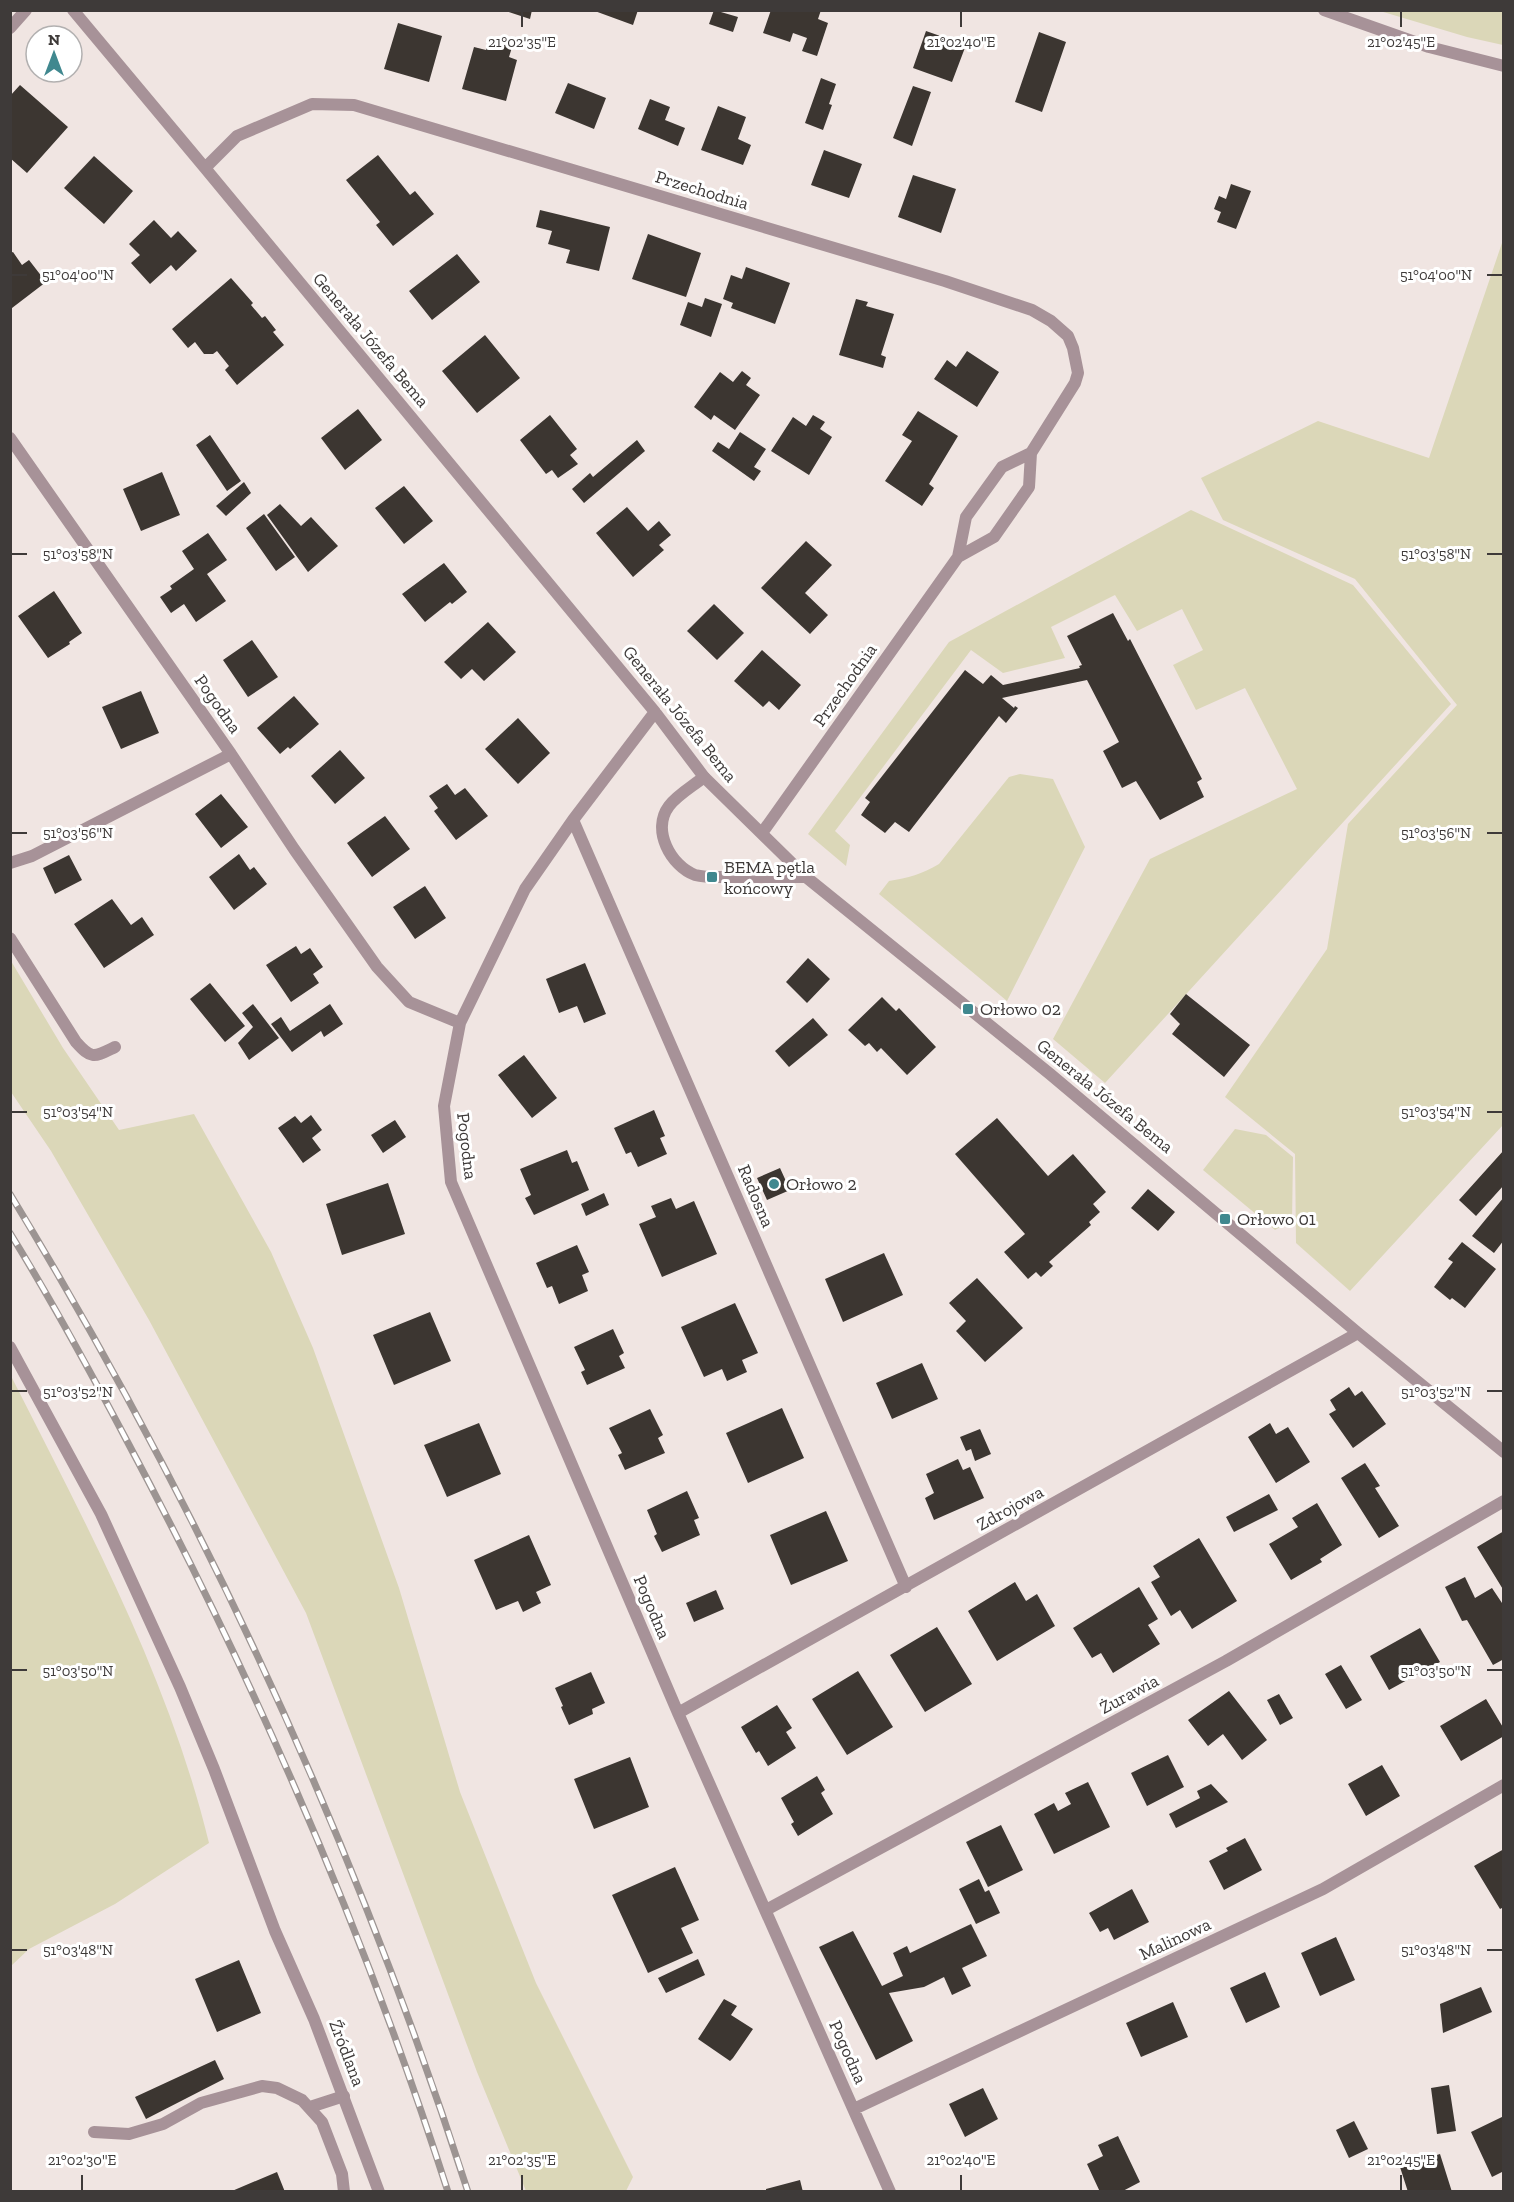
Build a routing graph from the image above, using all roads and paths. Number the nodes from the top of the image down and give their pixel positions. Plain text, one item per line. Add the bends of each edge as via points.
1 (26, 10) edge
2 (73, 10) edge
3 (1324, 10) edge
4 (10, 28) edge
5 (1503, 66) edge
6 (205, 168) junction
7 (10, 438) edge
8 (1031, 453) junction
9 (958, 557) junction
10 (655, 712) junction
11 (231, 754) junction
12 (704, 777) junction
13 (573, 820) junction
14 (762, 833) junction
15 (10, 863) edge
16 (806, 877) junction
17 (10, 939) edge
18 (460, 1023) junction
19 (115, 1047) dead end
20 (1358, 1333) junction
21 (10, 1347) edge
22 (1503, 1452) edge
23 (1503, 1501) edge
24 (906, 1587) junction
25 (678, 1713) junction
26 (1503, 1785) edge
27 (766, 1910) junction
28 (344, 2096) junction
29 (309, 2107) junction
30 (854, 2109) junction
31 (94, 2132) dead end
32 (344, 2192) edge
33 (379, 2192) edge
34 (890, 2192) edge

1 - 4 street
2 - 6 street, Generała Józefa Bema
3 - 5 street via 1429,46
6 - 8 street, Przechodnia via 237,136 312,104 354,105 1021,307 1051,321 1068,336 1078,373
6 - 10 street, Generała Józefa Bema
7 - 11 street, Pogodna
8 - 9 street, Przechodnia via 1002,467 966,517
8 - 9 street, Przechodnia via 1029,487 994,537
9 - 14 street, Przechodnia
10 - 12 street, Generała Józefa Bema
10 - 13 street, Pogodna
11 - 15 street via 32,856
11 - 18 street, Pogodna via 377,967 409,1002
12 - 14 street, Generała Józefa Bema
12 - 16 street via 669,806 665,814 665,845 678,864 695,874 712,877
13 - 18 street, Pogodna via 525,889
13 - 24 street, Radosna
14 - 16 street, Generała Józefa Bema
16 - 20 street, Generała Józefa Bema via 1050,1074
17 - 19 street via 87,1054 96,1056
18 - 25 street, Pogodna via 444,1106 451,1182
20 - 22 street, Generała Józefa Bema
20 - 24 street, Zdrojowa
21 - 28 street, Źródlana via 101,1514 165,1655
23 - 27 street, Żurawia via 1226,1661
24 - 25 street, Zdrojowa
25 - 27 street, Pogodna
26 - 30 street, Malinowa via 1323,1889
27 - 30 street, Pogodna
28 - 29 street
28 - 33 street, Źródlana
29 - 31 street via 291,2093 262,2086 201,2103 163,2124 129,2134
29 - 32 street via 328,2134
30 - 34 street, Pogodna

